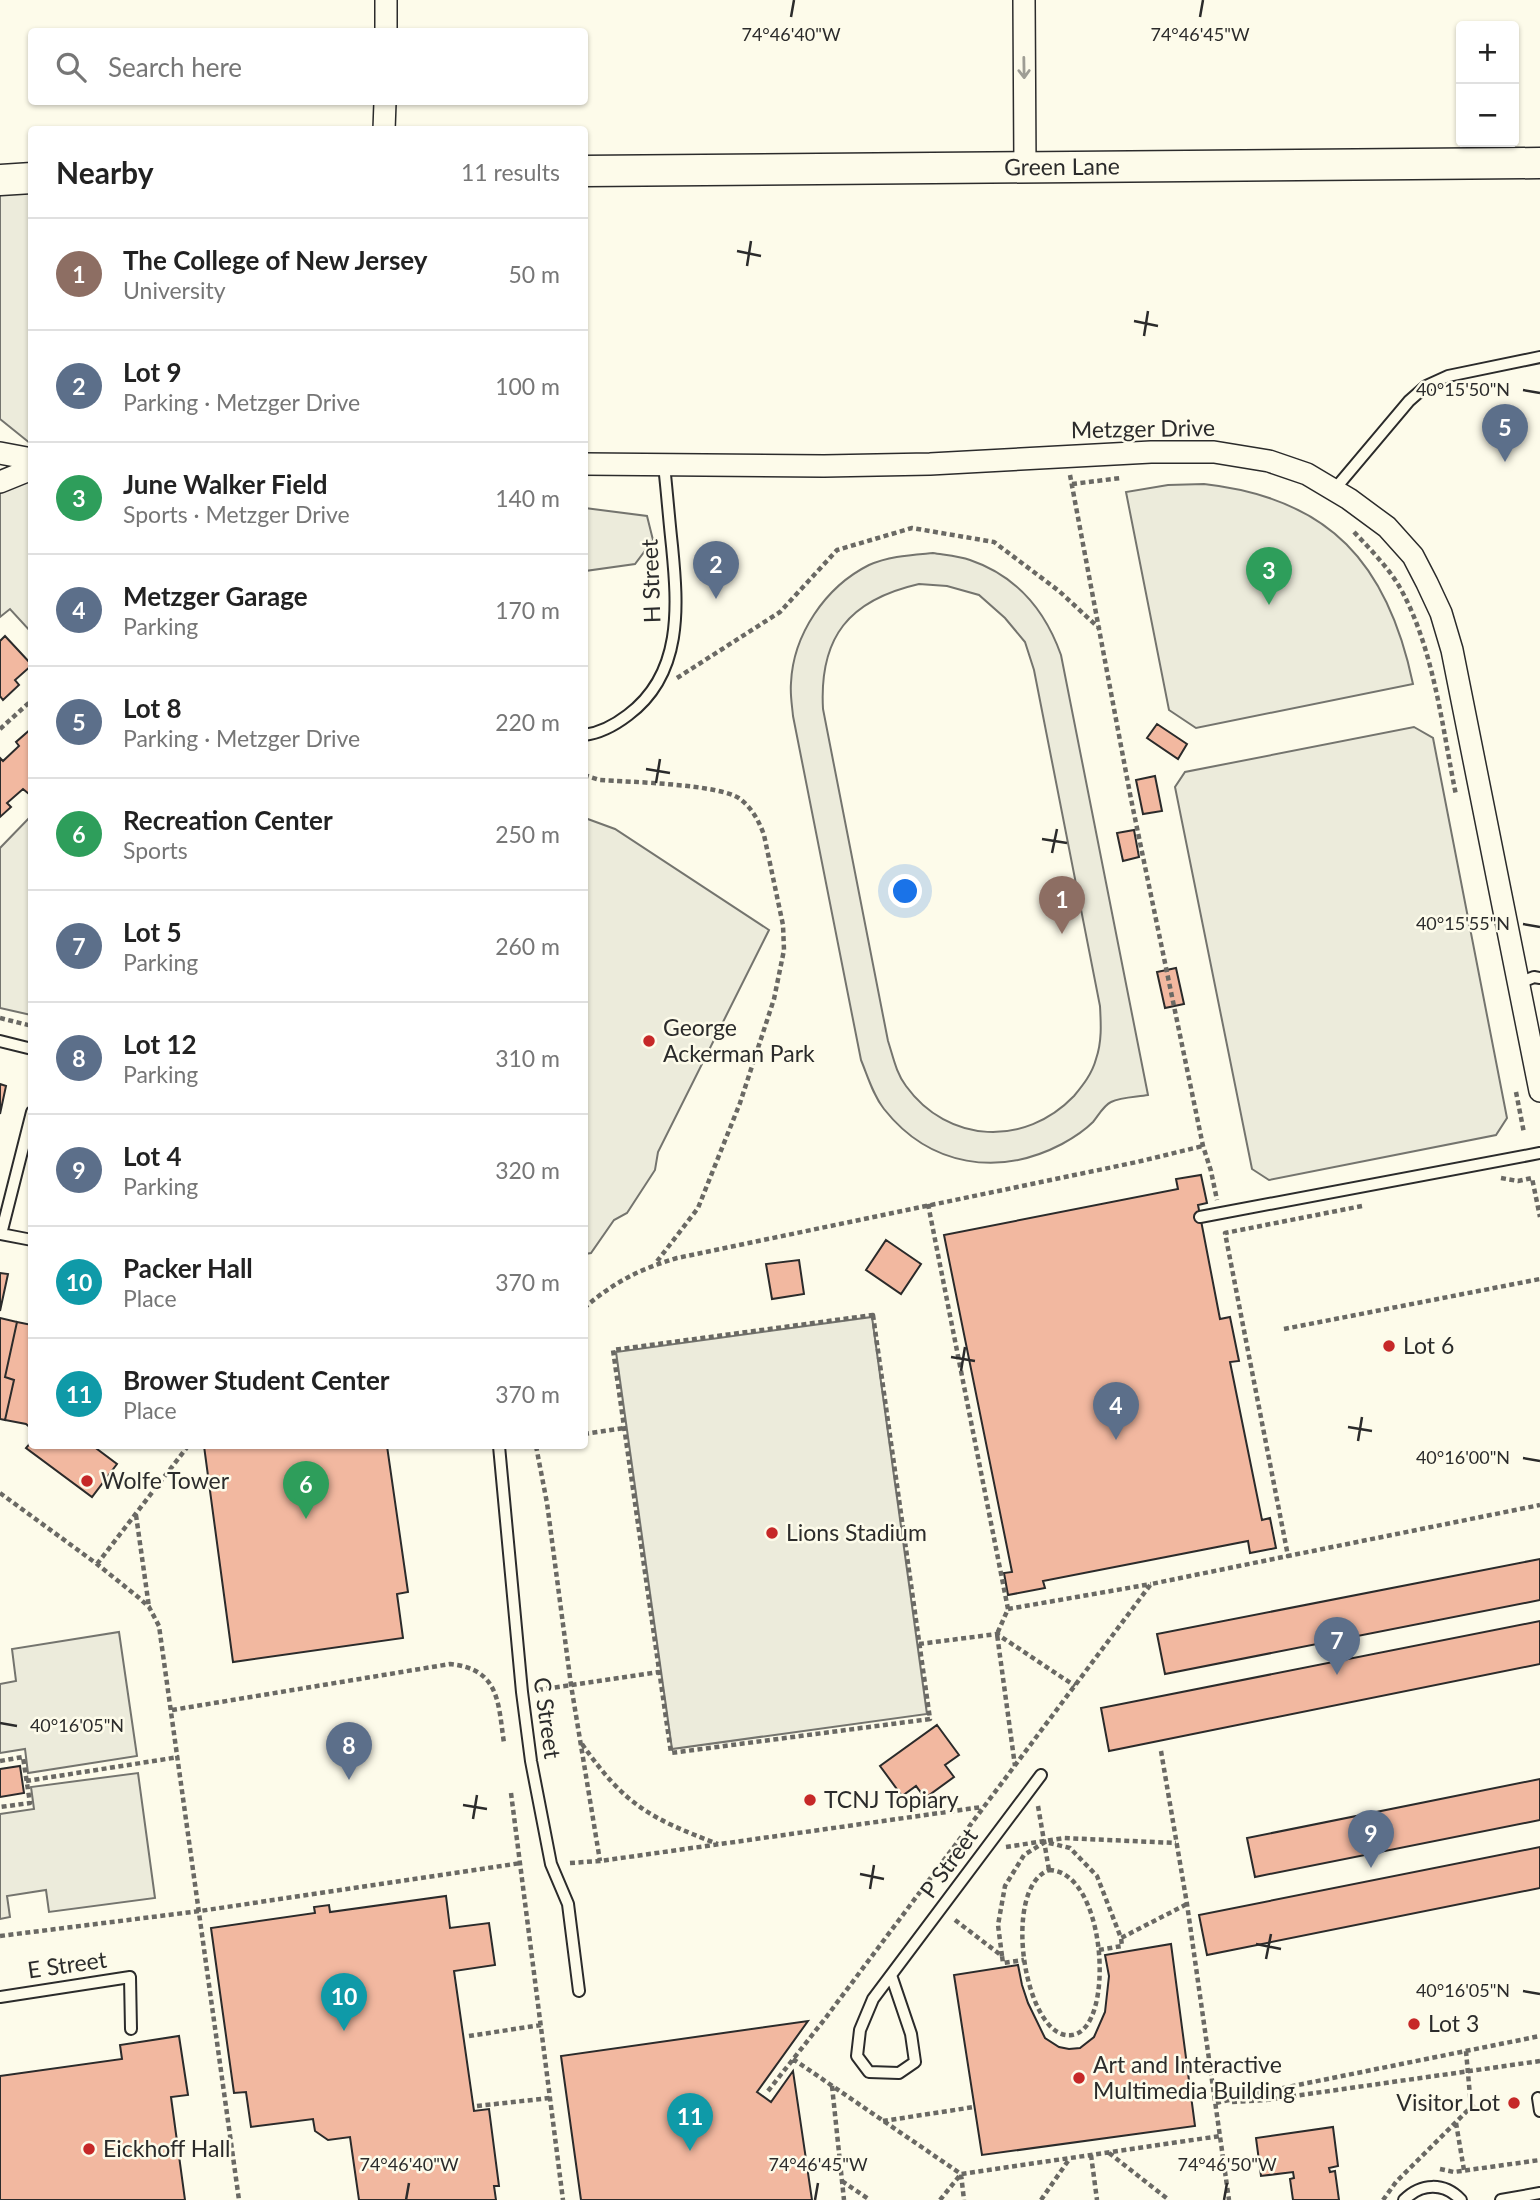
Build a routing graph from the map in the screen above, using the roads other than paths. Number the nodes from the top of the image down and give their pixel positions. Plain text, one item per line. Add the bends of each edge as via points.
1 (386, 0) edge
2 (1024, 0) edge
3 (386, 28) edge
4 (385, 105) edge
5 (384, 126) edge
6 (1540, 163) edge
7 (1025, 166) junction
8 (588, 171) edge
9 (28, 178) edge
10 (0, 180) edge
11 (1540, 357) edge
12 (0, 453) edge
13 (28, 458) edge
14 (588, 464) edge
15 (664, 465) junction
16 (28, 471) edge
17 (0, 482) edge
18 (1334, 490) junction
19 (588, 734) edge
20 (1540, 978) edge
21 (1519, 983) junction
22 (0, 1041) edge
23 (28, 1048) edge
24 (1540, 1091) edge
25 (28, 1128) edge
26 (1540, 1153) edge
27 (1200, 1217) dead end
28 (1, 1234) edge
29 (28, 1239) edge
30 (499, 1449) edge
31 (1041, 1775) dead end
32 (891, 1975) junction
33 (579, 1991) dead end
34 (0, 1997) edge
35 (131, 2029) dead end
36 (1538, 2098) edge
37 (1540, 2111) edge
38 (1540, 2193) edge
39 (1404, 2200) edge
40 (1461, 2200) edge
41 (1501, 2200) edge

1 - 3 street
2 -> 7 street
4 - 5 street
6 - 7 street, Green Lane
7 - 8 street, Green Lane
9 - 10 street
11 - 18 lane via 1448,376 1426,386
12 - 13 street
14 - 15 street, Metzger Drive
15 - 18 street, Metzger Drive via 930,464 1214,452 1269,461 1307,474
15 - 19 lane, H Street via 677,602 672,647 654,690 637,708 616,724
16 - 17 street
18 - 21 street, Metzger Drive via 1387,527 1413,556 1441,613
20 - 21 lane
21 - 24 street, Metzger Drive
22 - 23 lane
25 - 28 lane
26 - 27 lane
28 - 29 lane
30 - 33 lane, C Street via 531,1760 551,1864 568,1904
31 - 32 lane, P Street
32 - 32 lane, P Street via 873,1999 860,2030 858,2056 869,2072 899,2073 915,2062 911,2034
34 - 35 lane, E Street via 130,1977
36 - 37 lane
38 - 41 lane
39 - 40 lane via 1414,2191 1437,2186

